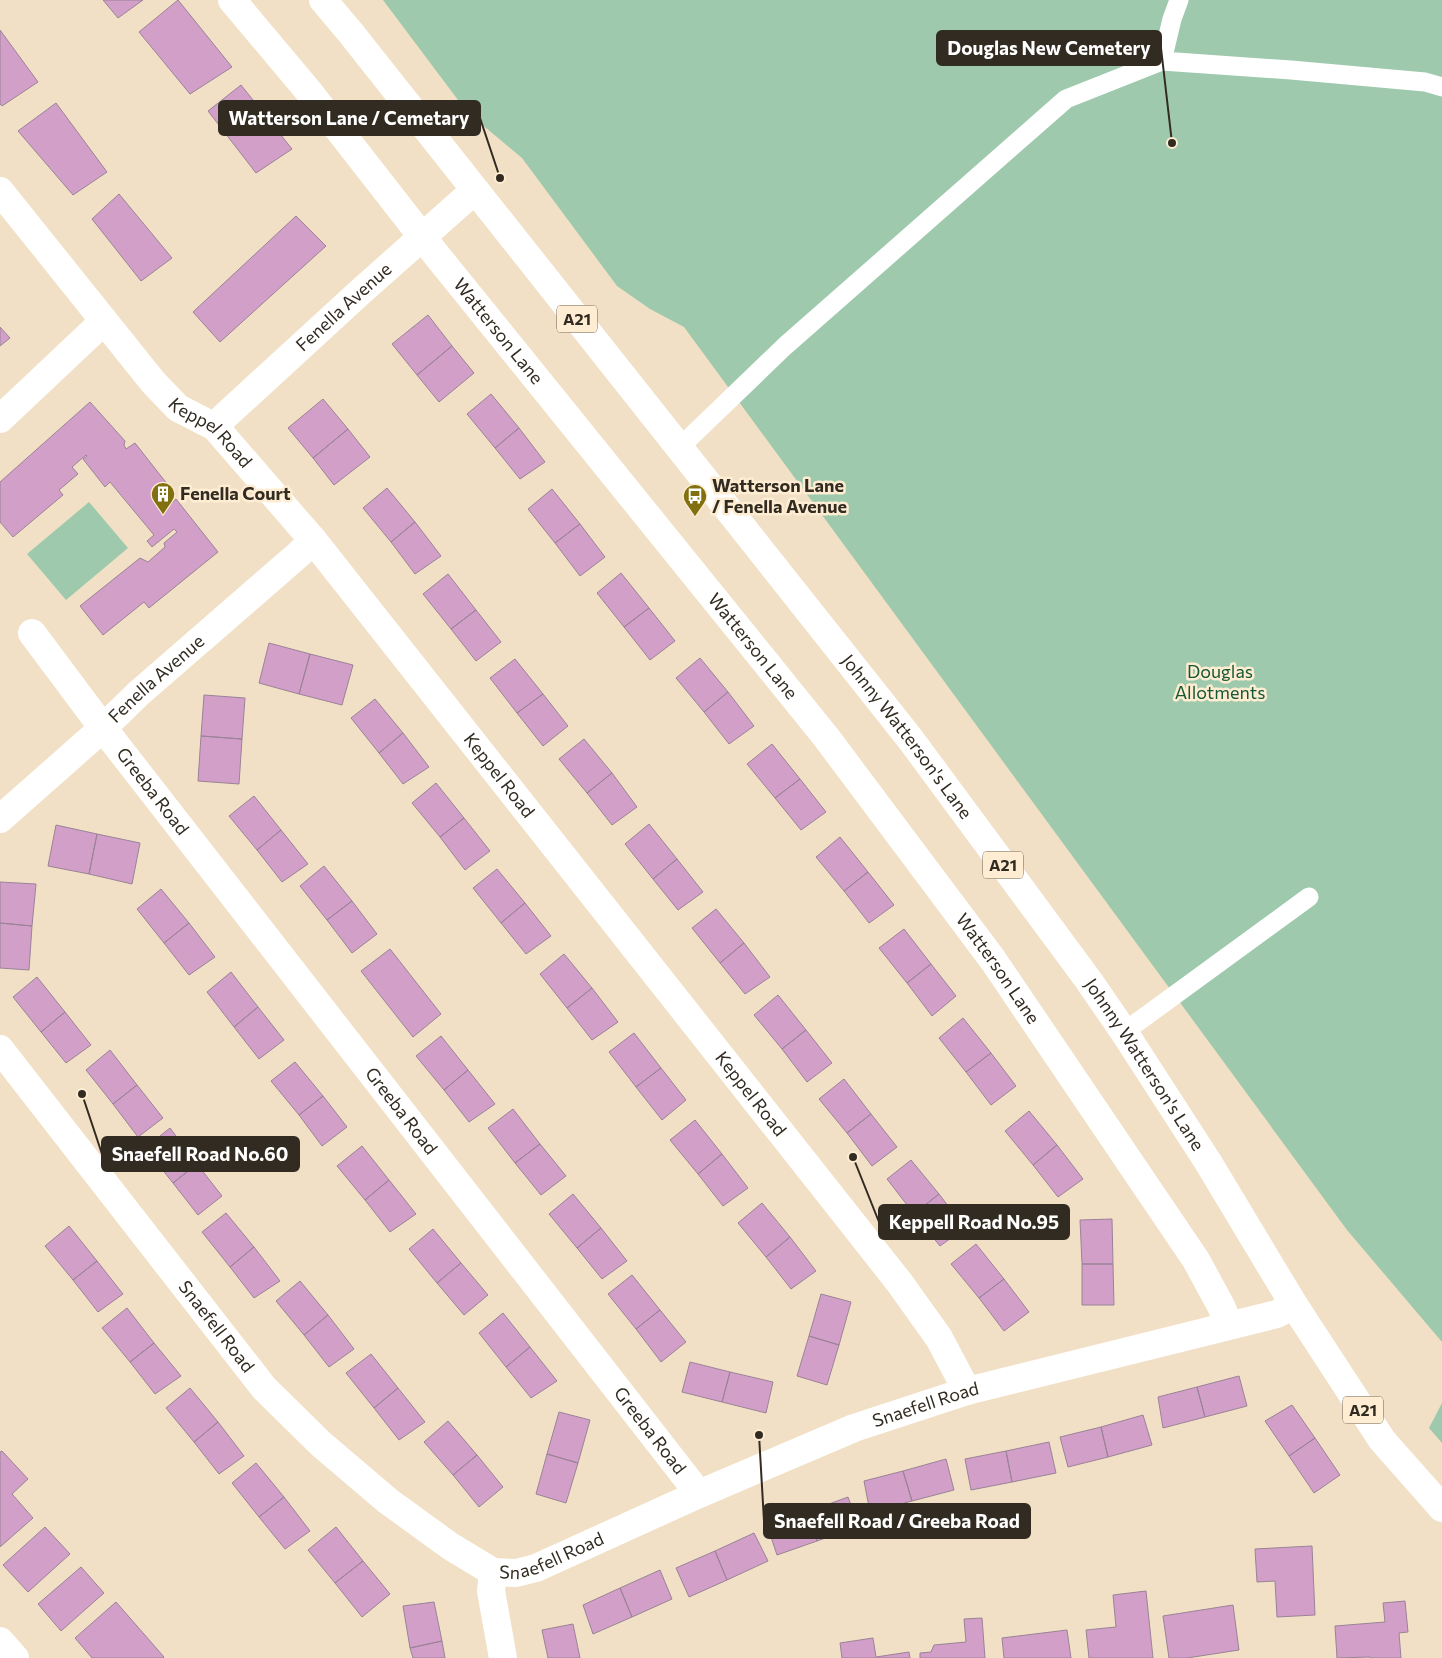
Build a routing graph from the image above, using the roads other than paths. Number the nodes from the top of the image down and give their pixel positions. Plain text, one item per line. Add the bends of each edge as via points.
1 (232, 0) edge
2 (323, 0) edge
3 (1179, 0) edge
4 (1162, 61) junction
5 (1442, 87) edge
6 (475, 190) junction
7 (0, 191) edge
8 (422, 237) junction
9 (104, 321) junction
10 (0, 419) edge
11 (214, 427) junction
12 (679, 448) junction
13 (313, 540) junction
14 (32, 633) dead end
15 (103, 728) junction
16 (0, 819) edge
17 (1309, 897) dead end
18 (1124, 1032) junction
19 (0, 1050) edge
20 (1294, 1305) junction
21 (1229, 1325) junction
22 (967, 1391) junction
23 (699, 1494) junction
24 (1442, 1508) edge
25 (493, 1572) junction
26 (503, 1658) edge

1 - 8 main road, Watterson Lane via 310,93
2 - 6 main road, Johnny Watterson's Lane / A21
3 - 4 lane
4 - 5 lane via 1425,82
4 - 12 lane via 1066,100 785,346
6 - 8 main road, Fenella Avenue
6 - 12 main road, Johnny Watterson's Lane / A21
7 - 9 main road, Keppel Road
8 - 11 main road, Fenella Avenue
8 - 21 main road, Watterson Lane via 826,737 993,960 1196,1260
9 - 10 main road
9 - 11 main road, Keppel Road via 178,408
11 - 13 main road, Keppel Road
12 - 18 main road, Johnny Watterson's Lane / A21 via 911,740
13 - 15 main road, Fenella Avenue
13 - 22 main road, Keppel Road via 899,1282 939,1338
14 - 15 main road
15 - 16 main road, Fenella Avenue
15 - 23 main road, Greeba Road
17 - 18 lane
18 - 20 main road, Johnny Watterson's Lane / A21 via 1208,1162
19 - 25 main road, Snaefell Road via 264,1388 321,1444 388,1501 450,1546
20 - 21 main road, Snaefell Road via 1277,1314
20 - 24 main road, Johnny Watterson's Lane / A21 via 1382,1440
21 - 22 main road, Snaefell Road
22 - 23 main road, Snaefell Road via 854,1428
23 - 25 main road, Snaefell Road via 536,1568 516,1573
25 - 26 main road via 491,1590

